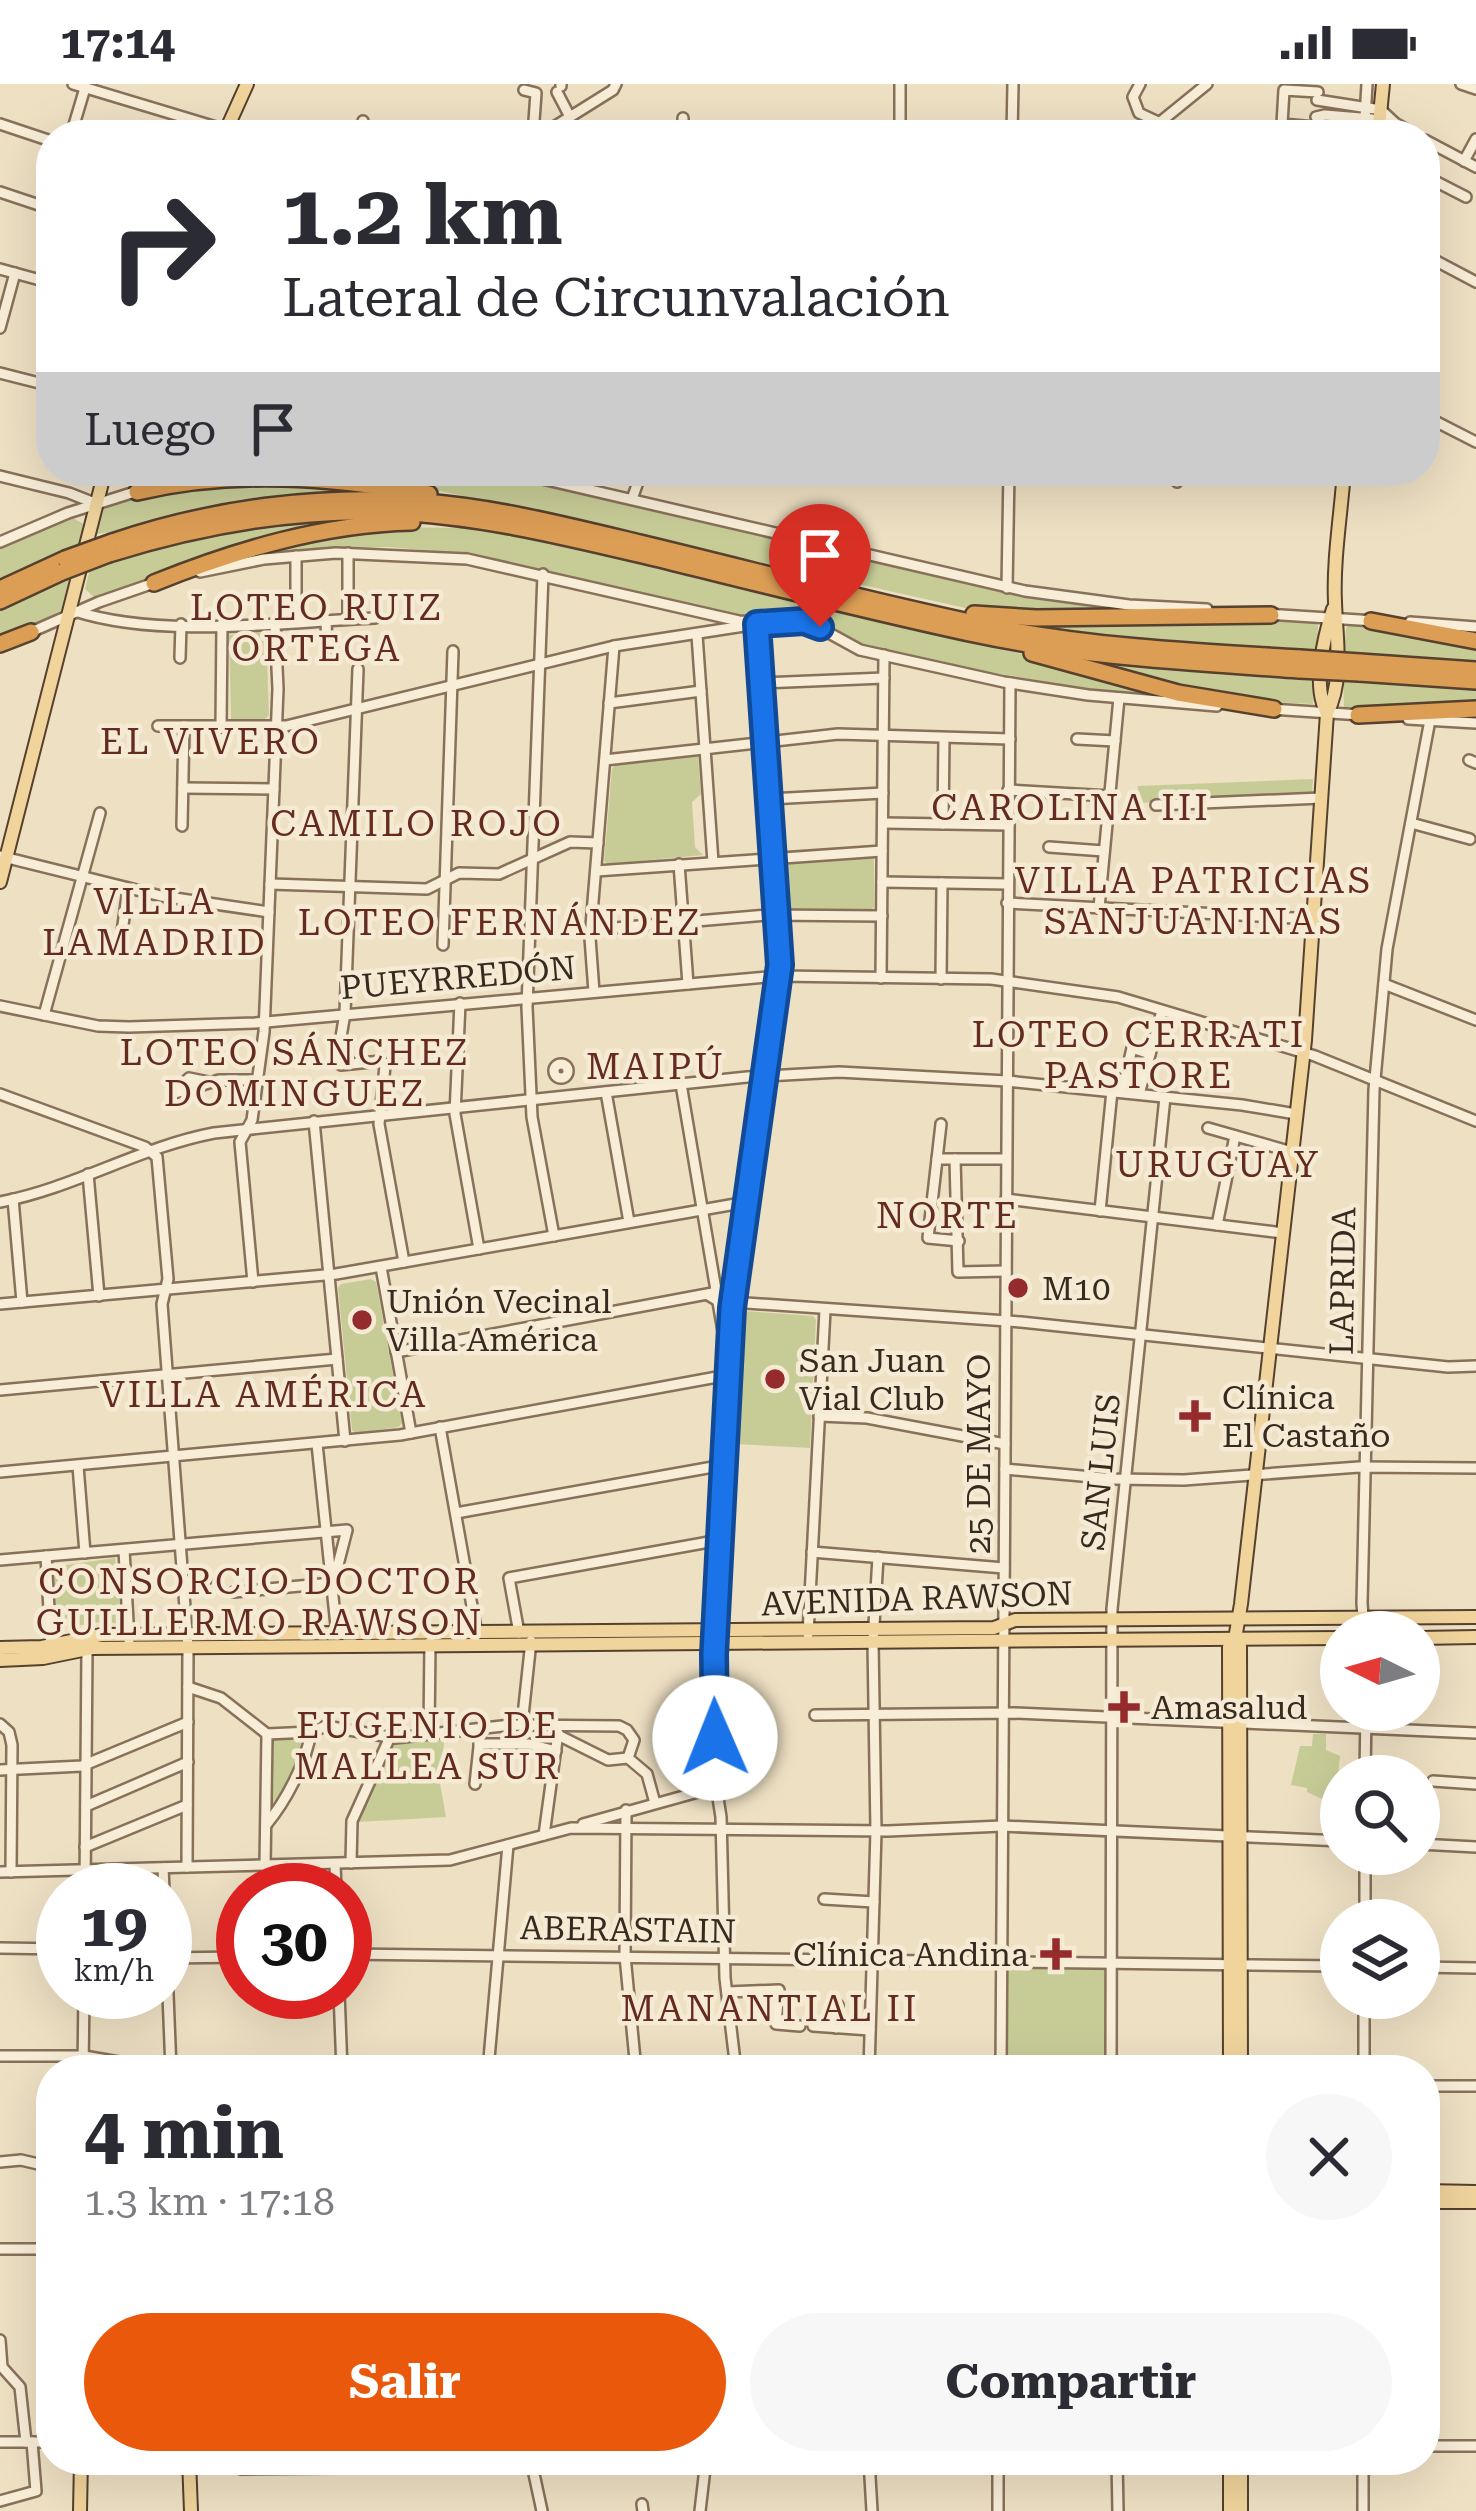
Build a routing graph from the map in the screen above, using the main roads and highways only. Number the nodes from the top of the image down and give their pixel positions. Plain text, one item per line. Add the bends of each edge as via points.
1 (247, 84) edge
2 (1383, 84) edge
3 (230, 120) edge
4 (1378, 120) edge
5 (102, 486) edge
6 (166, 486) edge
7 (364, 486) edge
8 (1343, 486) edge
9 (130, 493) road end
10 (535, 524) junction
11 (63, 566) junction
12 (154, 583) road end
13 (0, 589) edge
14 (878, 600) junction
15 (0, 601) edge
16 (1271, 615) road end
17 (1371, 621) road end
18 (39, 628) road end
19 (949, 628) junction
20 (1476, 641) edge
21 (0, 647) edge
22 (1300, 664) junction
23 (1360, 668) junction
24 (1476, 670) edge
25 (1476, 681) edge
26 (1274, 709) road end
27 (1476, 709) edge
28 (1358, 715) road end
29 (3, 856) edge
30 (0, 882) edge
31 (1476, 1617) edge
32 (1239, 1618) junction
33 (1440, 1620) edge
34 (1320, 1623) edge
35 (874, 1636) junction
36 (1476, 1637) edge
37 (1320, 1638) edge
38 (1440, 1638) edge
39 (1234, 1639) junction
40 (129, 1641) junction
41 (1, 1655) edge
42 (1235, 1964) junction
43 (1231, 2055) edge
44 (1240, 2055) edge
45 (1440, 2191) edge
46 (1476, 2192) edge
47 (1440, 2202) edge
48 (1476, 2202) edge
49 (81, 2475) edge
50 (190, 2475) edge
51 (1230, 2475) edge
52 (1241, 2475) edge
53 (80, 2511) edge
54 (191, 2511) edge
55 (1230, 2511) edge
56 (1241, 2511) edge

1 - 3 main road
2 - 4 main road
5 - 29 main road
6 - 9 highway
7 - 10 highway via 431,494
8 - 32 main road via 1303,1053
10 - 11 highway, bridge via 425,502 321,502 209,516
10 - 12 highway via 351,526
10 - 14 highway
10 - 19 highway
11 - 13 highway
11 - 15 highway
14 - 16 highway via 1010,617
14 - 22 highway via 1088,642
17 - 20 highway
18 - 21 highway
19 - 22 highway via 1084,653
19 - 26 highway via 1157,688
22 - 23 highway, bridge
23 - 24 highway
23 - 25 highway
27 - 28 highway
29 - 30 main road
31 - 33 main road, AVENIDA RAWSON
32 - 34 main road, AVENIDA RAWSON
32 - 35 main road, AVENIDA RAWSON via 1015,1620
32 - 39 main road
35 - 39 main road, AVENIDA RAWSON
35 - 40 main road, AVENIDA RAWSON
36 - 38 main road
37 - 39 main road, AVENIDA RAWSON
39 - 42 main road
40 - 41 main road, AVENIDA RAWSON via 33,1660
40 - 41 main road, AVENIDA RAWSON via 107,1635
42 - 43 main road
42 - 44 main road
45 - 46 main road
47 - 48 main road
49 - 53 main road
50 - 54 main road
51 - 55 main road
52 - 56 main road

